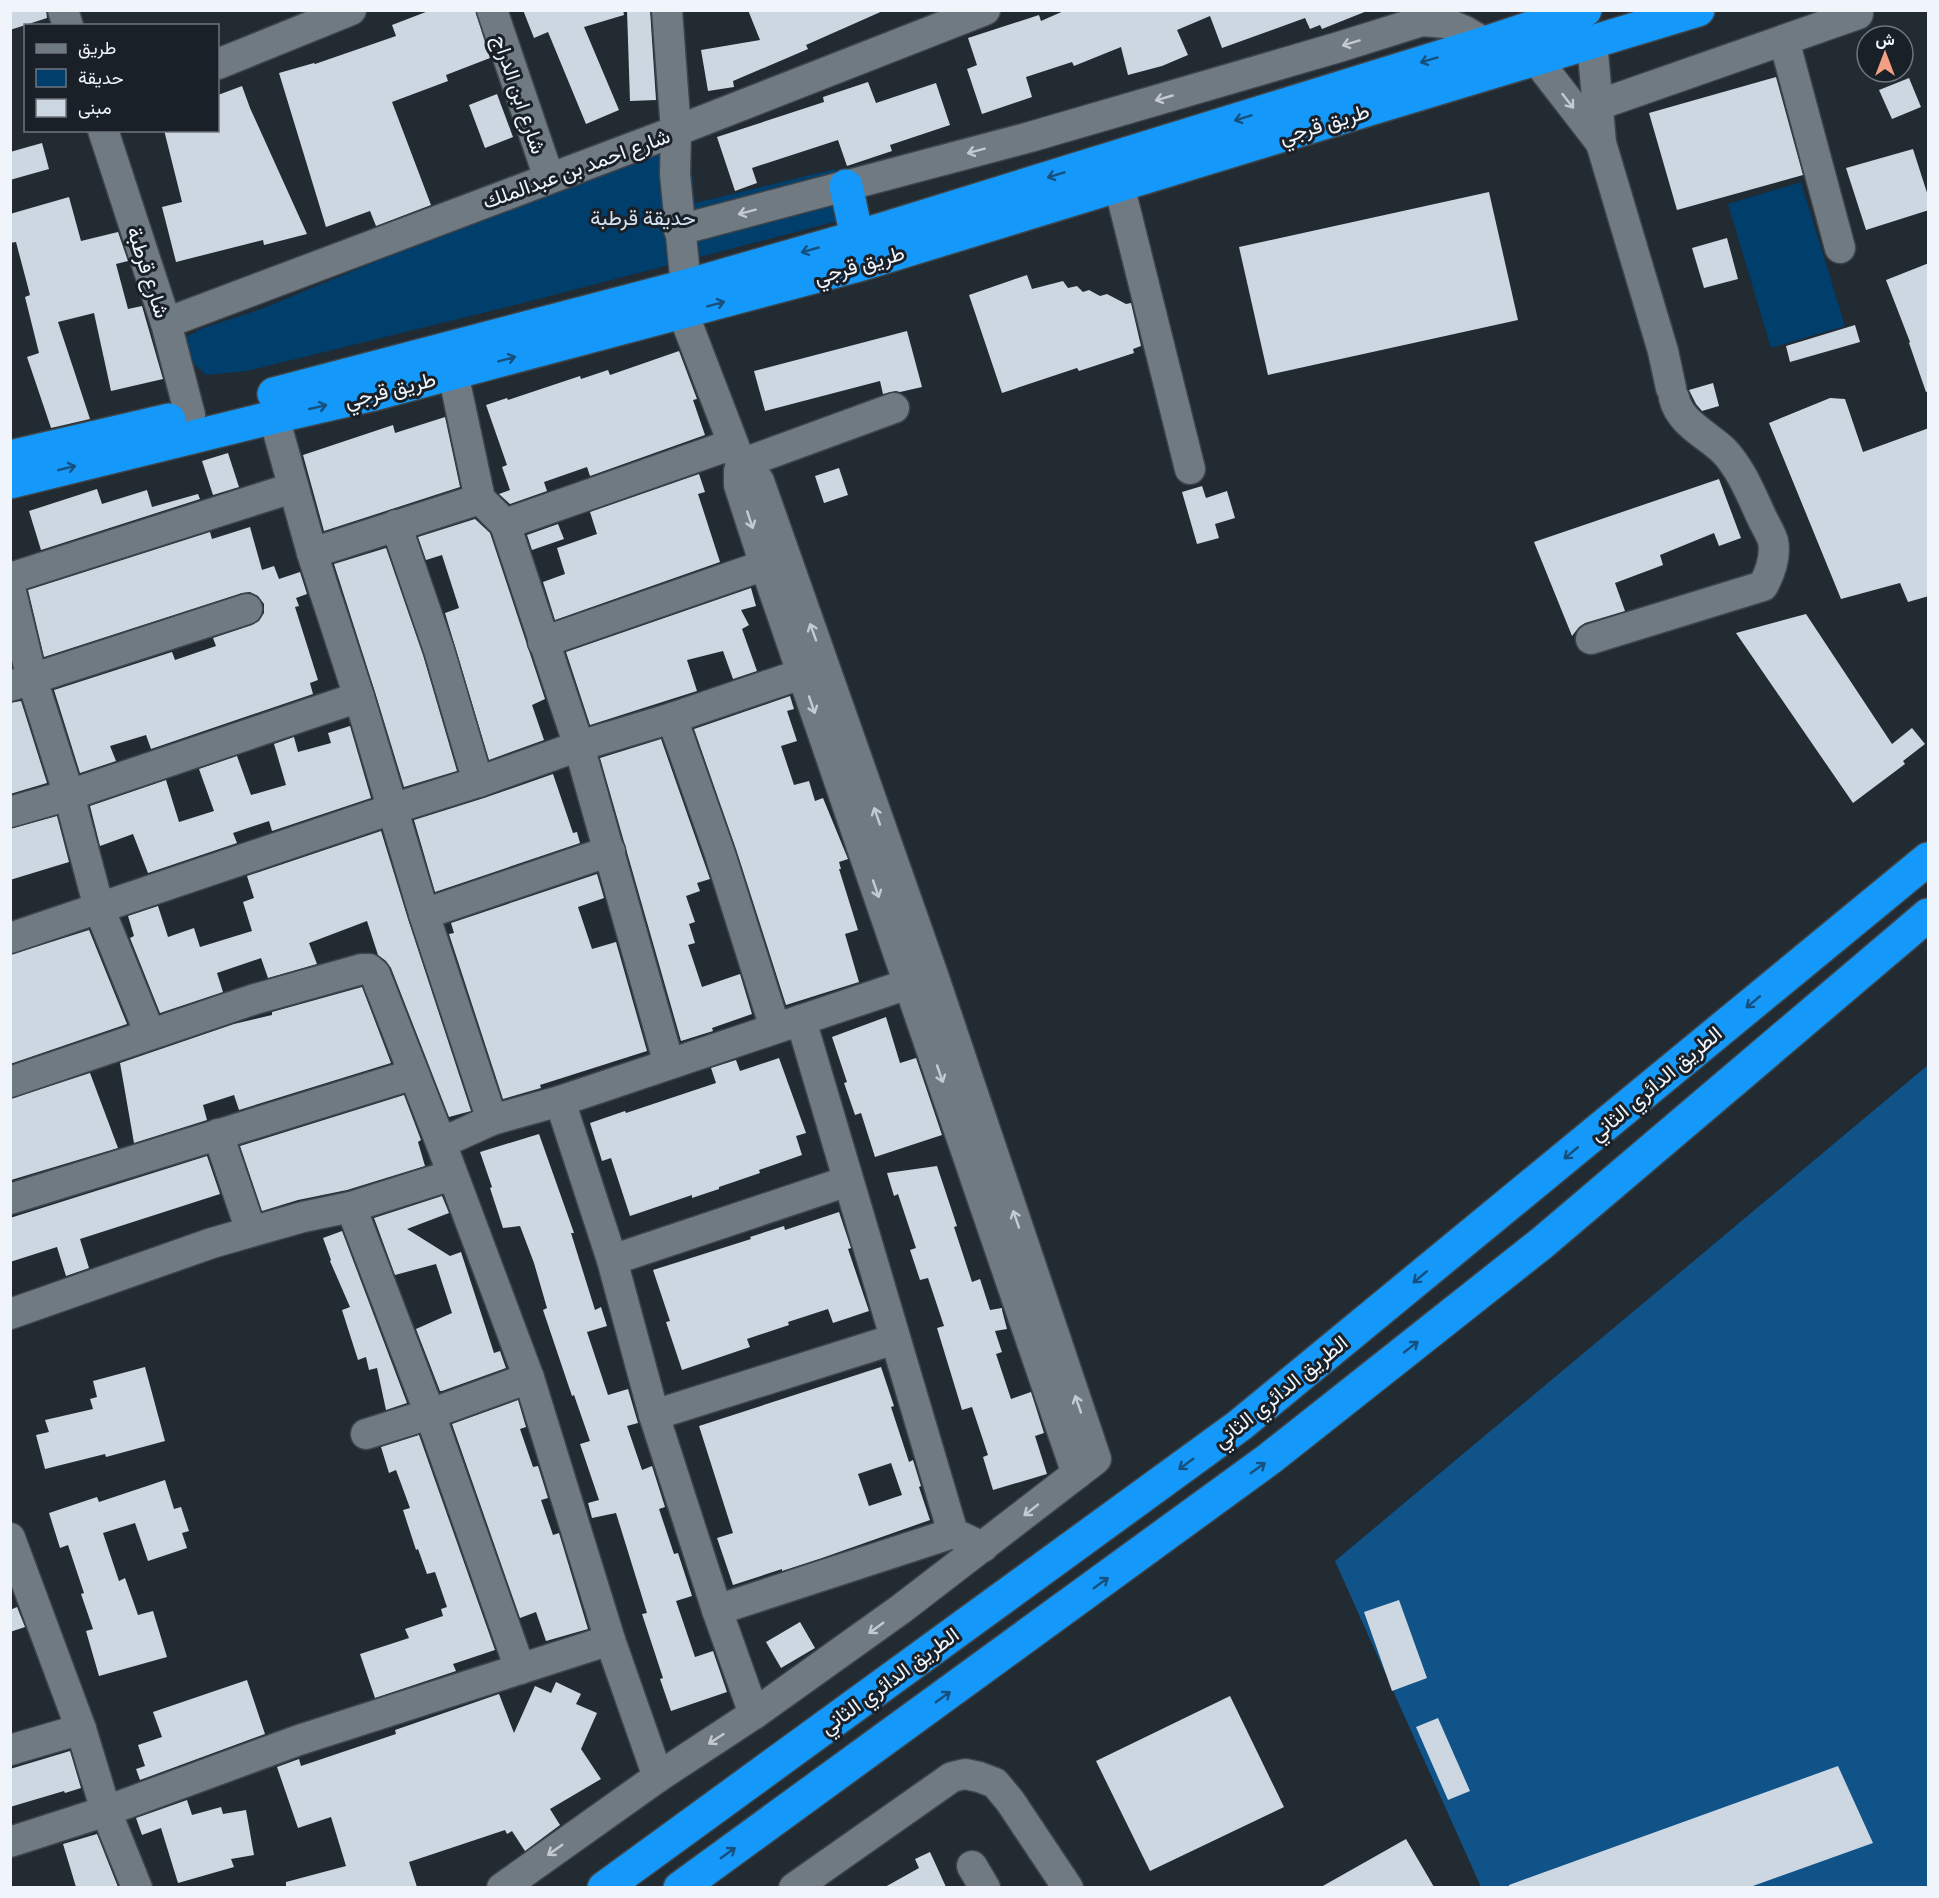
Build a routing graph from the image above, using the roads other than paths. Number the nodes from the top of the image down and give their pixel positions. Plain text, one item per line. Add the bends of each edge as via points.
1 (351, 10) edge
2 (492, 10) edge
3 (667, 10) edge
4 (985, 10) edge
5 (1585, 10) edge
6 (1698, 10) edge
7 (1858, 14) dead end
8 (1545, 16) edge
9 (1784, 40) junction
10 (1592, 42) junction
11 (1485, 43) junction
12 (1536, 58) junction
13 (219, 64) edge
14 (1598, 105) junction
15 (676, 131) junction
16 (104, 132) edge
17 (1601, 143) junction
18 (549, 178) junction
19 (1119, 185) junction
20 (846, 186) junction
21 (679, 230) junction
22 (857, 237) junction
23 (1840, 248) dead end
24 (685, 299) junction
25 (166, 323) junction
26 (453, 373) junction
27 (894, 408) dead end
28 (190, 415) junction
29 (274, 417) junction
30 (737, 454) junction
31 (10, 457) edge
32 (1190, 469) dead end
33 (10, 482) edge
34 (292, 488) junction
35 (480, 499) junction
36 (505, 524) junction
37 (396, 525) junction
38 (312, 553) junction
39 (765, 565) junction
40 (10, 578) edge
41 (10, 588) edge
42 (247, 609) dead end
43 (1591, 639) dead end
44 (543, 642) junction
45 (813, 670) junction
46 (21, 682) edge
47 (359, 697) junction
48 (672, 718) junction
49 (579, 746) junction
50 (478, 782) junction
51 (69, 795) junction
52 (392, 809) junction
53 (10, 812) edge
54 (1929, 845) edge
55 (610, 851) junction
56 (1929, 859) edge
57 (99, 908) junction
58 (424, 914) junction
59 (1929, 915) edge
60 (1929, 935) edge
61 (10, 938) edge
62 (1798, 964) junction
63 (921, 980) junction
64 (1829, 1000) junction
65 (788, 1024) junction
66 (150, 1034) junction
67 (669, 1064) junction
68 (414, 1074) junction
69 (10, 1082) edge
70 (560, 1101) junction
71 (492, 1120) junction
72 (218, 1134) junction
73 (441, 1143) junction
74 (452, 1175) junction
75 (848, 1181) junction
76 (10, 1199) edge
77 (351, 1207) junction
78 (251, 1231) junction
79 (612, 1260) junction
80 (10, 1314) edge
81 (895, 1339) junction
82 (529, 1378) junction
83 (430, 1414) junction
84 (654, 1415) junction
85 (366, 1434) dead end
86 (953, 1533) junction
87 (10, 1538) edge
88 (983, 1547) junction
89 (717, 1610) junction
90 (610, 1640) junction
91 (520, 1669) junction
92 (754, 1714) junction
93 (81, 1728) junction
94 (10, 1750) edge
95 (658, 1777) junction
96 (106, 1811) junction
97 (10, 1842) edge
98 (137, 1887) edge
99 (502, 1887) edge
100 (604, 1887) edge
101 (680, 1887) edge
102 (794, 1887) edge
103 (1068, 1887) edge

1 - 13 street
2 - 18 street, شارع ابن الدراج
3 - 15 street
4 - 15 street, شارع احمد بن عبدالملك
5 - 8 highway, طريق قرجي
6 - 10 highway, طريق قرجي
7 - 9 street
8 - 11 highway, طريق قرجي
9 - 14 street
9 - 23 street
10 - 12 highway, طريق قرجي
10 - 14 street
11 -> 20 street via 1446,23 1422,21 1030,137
11 -> 22 highway, طريق قرجي
12 -> 17 street
12 - 19 highway, طريق قرجي
14 - 17 street
15 - 18 street, شارع احمد بن عبدالملك
15 - 21 street
16 - 25 street, شارع قرطبة
17 - 43 street via 1677,409 1723,451 1744,480 1773,541 1773,558 1763,586
18 - 25 street, شارع احمد بن عبدالملك
24 -> 19 highway, طريق قرجي via 862,264
19 - 32 street
20 -> 21 street
20 - 22 highway
21 - 24 street
22 -> 24 highway, طريق قرجي
26 -> 24 highway, طريق قرجي
24 - 28 highway, طريق قرجي
24 - 30 street
25 - 28 street, شارع قرطبة
29 -> 26 highway, طريق قرجي
26 - 35 street
27 - 30 street
28 - 31 highway, طريق قرجي
33 -> 29 highway, طريق قرجي
29 - 34 street
30 - 36 street
30 -> 39 street via 739,485
45 -> 30 street via 759,482
34 - 38 street
34 - 40 street
35 - 36 street
35 - 37 street
36 - 44 street
37 - 38 street
37 - 50 street
38 - 47 street
39 - 44 street
39 - 45 street
41 - 46 street
42 - 46 street
44 - 49 street
45 - 48 street
45 - 63 street
46 - 51 street
47 - 51 street
47 - 52 street
48 - 49 street
48 - 65 street via 720,854
49 - 50 street
49 - 55 street
50 - 52 street
51 - 53 street
51 - 57 street
52 - 57 street
52 - 58 street
54 - 62 highway
55 - 58 street
55 - 67 street
56 - 62 highway, الطريق الدائري الثاني
57 - 61 street
57 - 66 street
58 - 71 street
59 - 64 highway
60 - 64 highway
62 -> 100 highway, الطريق الدائري الثاني via 1240,1425
63 - 65 street
63 -> 88 street via 1087,1467
101 -> 64 highway via 1269,1459 1542,1243
65 - 67 street
65 - 75 street
66 - 68 street via 255,999 369,969 379,982
66 - 69 street
67 - 70 street
68 - 72 street
68 - 73 street
70 - 71 street
70 - 79 street
71 - 73 street
72 - 76 street
72 - 78 street
73 - 74 street
74 - 77 street
74 - 82 street
75 - 79 street
75 - 81 street
77 - 78 street
77 - 83 street
78 - 80 street
79 - 84 street
81 - 84 street
81 - 86 street
82 - 83 street
82 - 90 street
83 - 85 street
83 - 91 street
84 - 89 street
86 - 88 street
86 - 89 street
87 - 93 street
88 -> 92 street
89 - 92 street
90 - 91 street
90 - 95 street
91 - 96 street via 299,1740
92 -> 95 street
93 - 94 street
93 - 96 street
95 -> 99 street
96 - 97 street
96 - 98 street
102 - 103 street via 952,1778 965,1774 995,1782

